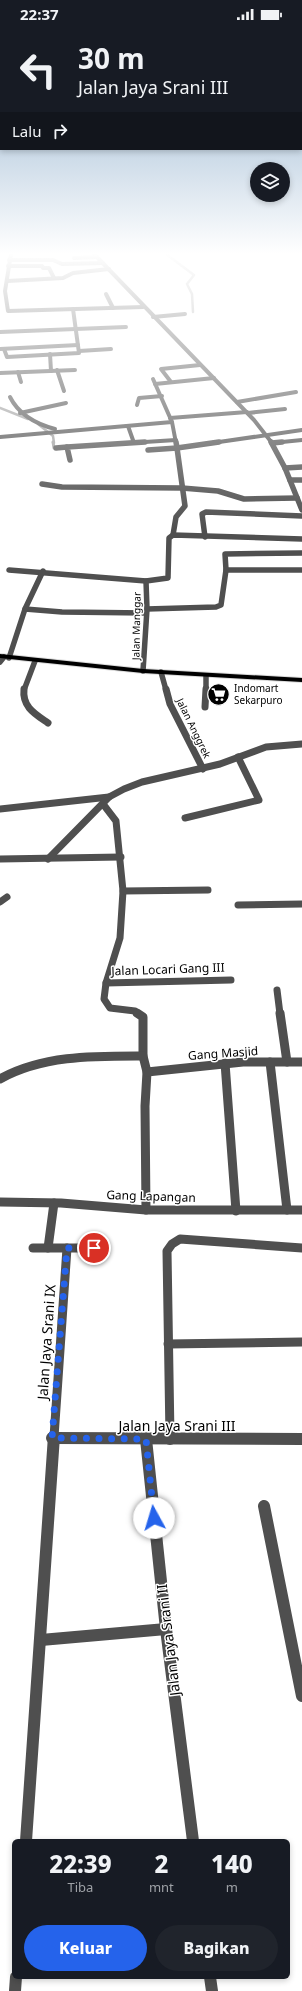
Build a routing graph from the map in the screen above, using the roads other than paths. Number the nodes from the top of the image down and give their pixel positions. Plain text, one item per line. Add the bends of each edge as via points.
1 (78, 345) edge
2 (66, 346) edge
3 (181, 346) edge
4 (2, 349) edge
5 (111, 349) dead end
6 (79, 351) junction
7 (50, 354) junction
8 (200, 365) junction
9 (52, 370) junction
10 (57, 370) junction
11 (75, 370) dead end
12 (18, 372) junction
13 (0, 373) edge
14 (214, 378) junction
15 (20, 382) dead end
16 (171, 382) junction
17 (64, 391) dead end
18 (296, 392) dead end
19 (162, 396) junction
20 (10, 397) dead end
21 (237, 402) junction
22 (66, 403) dead end
23 (137, 405) dead end
24 (286, 409) dead end
25 (247, 412) junction
26 (20, 413) junction
27 (171, 420) junction
28 (128, 426) junction
29 (59, 430) junction
30 (302, 430) edge
31 (265, 434) junction
32 (0, 437) edge
33 (176, 440) junction
34 (302, 440) edge
35 (134, 443) junction
36 (272, 443) junction
37 (67, 447) junction
38 (56, 448) dead end
39 (177, 448) junction
40 (148, 450) dead end
41 (70, 460) dead end
42 (302, 467) edge
43 (285, 468) junction
44 (290, 480) junction
45 (302, 480) edge
46 (42, 484) dead end
47 (182, 488) junction
48 (297, 498) junction
49 (302, 510) edge
50 (302, 516) edge
51 (173, 535) junction
52 (205, 536) junction
53 (302, 539) edge
54 (302, 553) edge
55 (9, 570) dead end
56 (226, 570) junction
57 (302, 570) edge
58 (43, 571) junction
59 (146, 581) junction
60 (25, 609) junction
61 (147, 611) junction
62 (3, 658) edge
63 (35, 661) junction
64 (143, 671) junction
65 (161, 672) junction
66 (206, 676) junction
67 (302, 680) edge
68 (205, 707) dead end
69 (48, 723) dead end
70 (302, 744) edge
71 (238, 757) junction
72 (203, 769) junction
73 (109, 797) junction
74 (103, 804) junction
75 (0, 809) edge
76 (185, 818) dead end
77 (121, 856) junction
78 (0, 859) edge
79 (48, 859) junction
80 (208, 890) dead end
81 (123, 891) junction
82 (7, 897) dead end
83 (0, 902) edge
84 (302, 904) edge
85 (238, 905) dead end
86 (231, 980) dead end
87 (106, 983) junction
88 (277, 990) dead end
89 (143, 1056) junction
90 (270, 1062) junction
91 (287, 1062) junction
92 (302, 1062) edge
93 (225, 1064) junction
94 (147, 1072) junction
95 (0, 1079) edge
96 (0, 1202) edge
97 (54, 1203) junction
98 (146, 1210) junction
99 (287, 1210) junction
100 (302, 1210) edge
101 (236, 1211) junction
102 (33, 1248) dead end
103 (48, 1248) junction
104 (67, 1248) junction
105 (94, 1248) dead end
106 (302, 1248) edge
107 (302, 1342) edge
108 (168, 1344) junction
109 (52, 1438) junction
110 (146, 1439) junction
111 (170, 1439) junction
112 (302, 1439) edge
113 (264, 1506) dead end
114 (166, 1629) junction
115 (41, 1640) junction
116 (298, 1657) edge
117 (302, 1696) edge
118 (26, 1839) edge
119 (193, 1839) edge
120 (16, 1979) edge
121 (210, 1979) edge
122 (15, 1991) edge
123 (212, 1991) edge

1 - 6 street
2 - 4 street
3 - 8 street
4 - 7 street via 8,357
5 - 6 street
6 - 7 street
7 - 9 street
8 - 14 street
8 - 16 street via 161,369
9 - 10 street
9 - 12 street
10 - 11 street
10 - 17 street
12 - 13 street
12 - 15 street
14 - 16 street
14 - 21 street
16 - 19 street via 154,381
18 - 21 street
19 - 23 street via 139,398
19 - 27 street
20 - 26 street
21 - 25 street
22 - 26 street
24 - 25 street
25 - 27 street
25 - 31 street
26 - 29 street via 40,424
27 - 28 street
27 - 33 street
28 - 29 street
28 - 35 street
29 - 32 street
30 - 31 street
31 - 36 street
31 - 39 street
33 - 35 street
33 - 39 street
34 - 36 street
35 - 37 street
36 - 43 street
37 - 38 street
37 - 41 street
39 - 40 street
39 - 47 street
42 - 43 street
43 - 44 street
44 - 45 street
44 - 48 street
46 - 47 street via 62,487
47 - 48 street via 218,491 244,499
47 - 51 street via 185,506 176,517
48 - 49 street
50 - 52 street via 205,513 202,514
51 - 52 street
51 - 59 street via 169,538 168,578
52 - 53 street
54 - 56 street via 225,554
55 - 58 street
56 - 57 street
56 - 61 street via 221,605 218,607
58 - 59 street
58 - 60 street
59 - 61 street, Jalan Manggar
60 - 61 street via 62,612
60 - 62 street
61 - 64 street, Jalan Manggar
62 - 63 main road
63 - 64 main road
63 - 69 street via 22,691 23,698 26,705
64 - 65 main road
65 - 66 main road
65 - 72 street, Jalan Anggrek via 170,704
66 - 67 main road
66 - 68 street
70 - 71 street via 266,747
71 - 72 street
71 - 76 street via 259,800
72 - 73 street via 142,782
73 - 74 street
73 - 75 street
74 - 77 street via 116,821
74 - 79 street
77 - 79 street
77 - 81 street
78 - 79 street
80 - 81 street
81 - 87 street via 120,938
82 - 83 street
84 - 85 street
86 - 87 street, Jalan Locari Gang III
87 - 89 street via 104,999 110,1008 135,1011 143,1017
88 - 91 street
89 - 94 street
89 - 95 street via 97,1056 53,1061 17,1071
90 - 91 street, Gang Masjid
90 - 93 street, Gang Masjid
90 - 99 street
91 - 92 street, Gang Masjid
93 - 94 street, Gang Masjid
93 - 101 street
94 - 98 street
96 - 97 street, Gang Lapangan
97 - 98 street, Gang Lapangan
97 - 103 street
98 - 101 street, Gang Lapangan
99 - 100 street, Gang Lapangan
99 - 101 street, Gang Lapangan
102 - 103 street
103 - 104 street
104 - 105 street
104 - 109 street, Jalan Jaya Srani IX
106 - 108 street via 180,1239 172,1244 167,1251
107 - 108 street
108 - 111 street
109 - 110 street, Jalan Jaya Srani III
109 - 115 street, Jalan Jaya Srani IX
110 - 111 street, Jalan Jaya Srani III
110 - 114 street, Jalan Jaya Srani II
111 - 112 street, Jalan Jaya Srani III
113 - 116 street
114 - 115 street
114 - 119 street, Jalan Jaya Srani II
115 - 118 street, Jalan Jaya Srani IX
116 - 117 street
120 - 122 street
121 - 123 street

